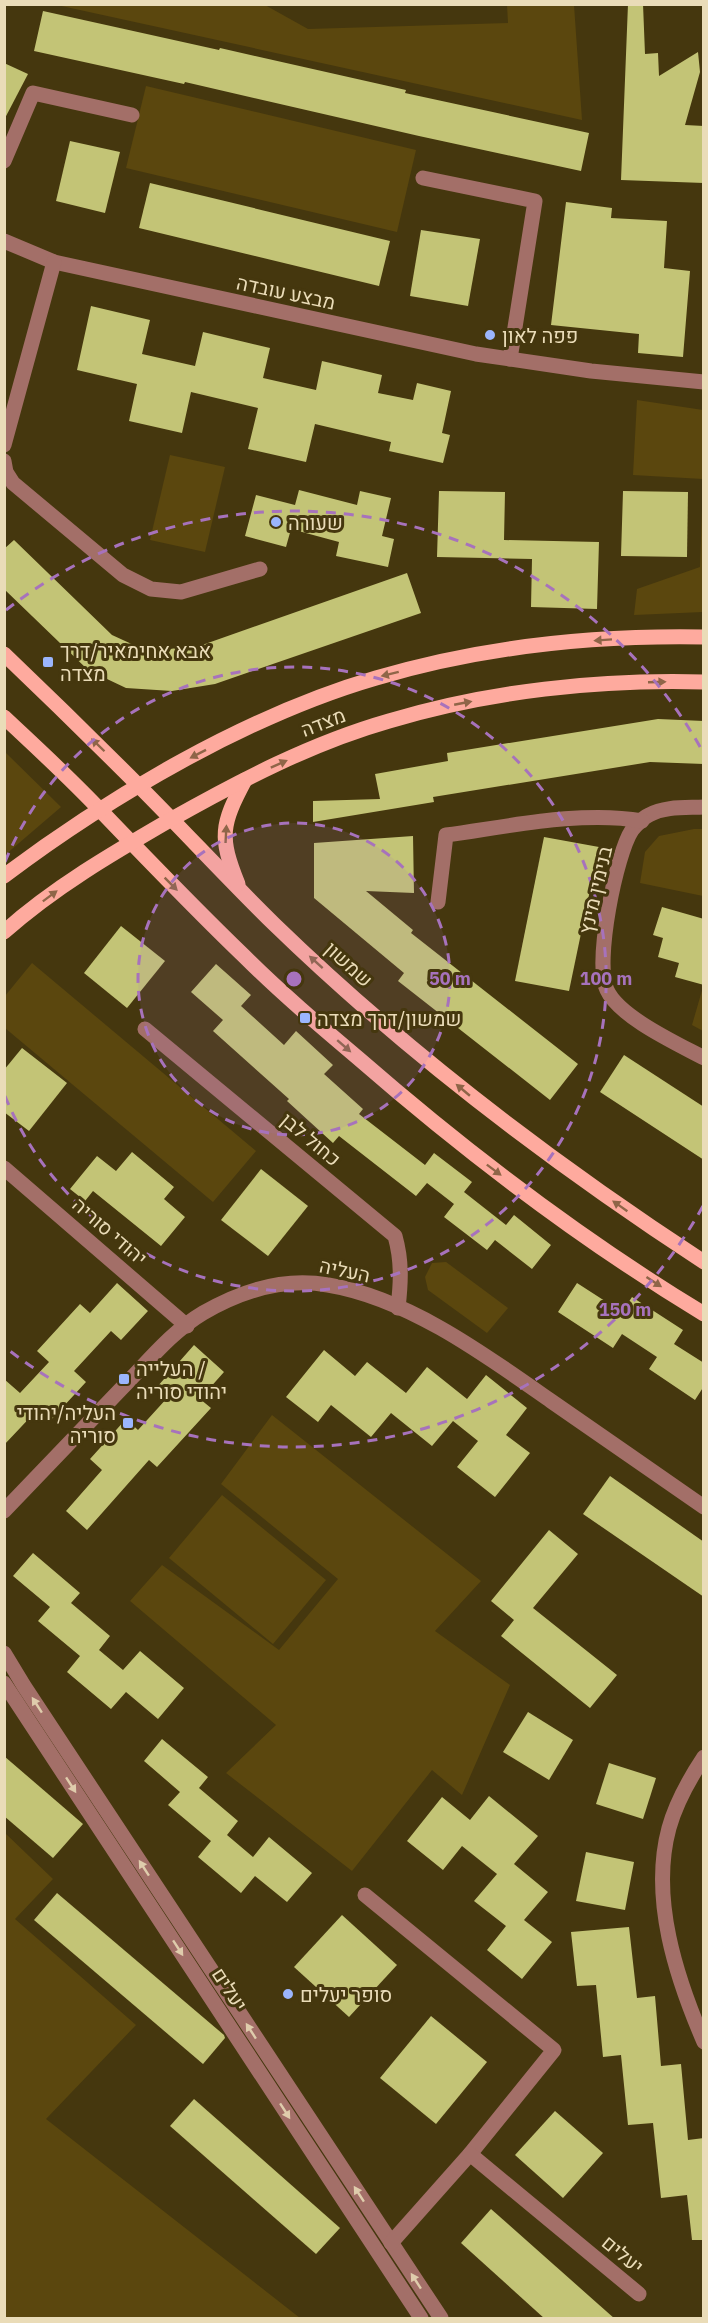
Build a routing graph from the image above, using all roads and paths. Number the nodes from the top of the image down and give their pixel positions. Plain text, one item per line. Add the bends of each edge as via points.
1 (132, 115) dead end
2 (4, 160) edge
3 (423, 178) dead end
4 (4, 241) edge
5 (54, 262) junction
6 (510, 359) junction
7 (704, 382) edge
8 (4, 445) edge
9 (4, 461) edge
10 (260, 569) dead end
11 (704, 637) edge
12 (4, 654) edge
13 (704, 682) edge
14 (4, 717) edge
15 (245, 780) junction
16 (139, 786) junction
17 (704, 807) edge
18 (100, 810) junction
19 (171, 820) junction
20 (642, 821) junction
21 (130, 843) junction
22 (4, 876) edge
23 (240, 890) junction
24 (438, 902) dead end
25 (4, 932) edge
26 (145, 1029) dead end
27 (704, 1058) edge
28 (4, 1168) edge
29 (704, 1262) edge
30 (398, 1308) junction
31 (704, 1314) edge
32 (187, 1326) junction
33 (704, 1507) edge
34 (4, 1511) edge
35 (4, 1653) edge
36 (4, 1683) edge
37 (704, 1757) edge
38 (364, 1895) dead end
39 (704, 2042) edge
40 (470, 2154) junction
41 (391, 2243) junction
42 (639, 2294) dead end
43 (421, 2319) edge
44 (441, 2319) edge

1 - 2 street via 33,93
3 - 6 street via 536,201
4 - 5 street, מבצע עובדה
5 - 6 street, מבצע עובדה via 414,342
5 - 8 street
6 - 7 street, מבצע עובדה
9 - 10 street via 13,483 123,575 152,589 182,592
11 -> 16 main road, מצדה via 563,643 456,659 375,678 244,730
16 -> 12 main road, שמשון
15 -> 13 main road, מצדה via 324,743 440,707 567,688
14 - 18 main road
15 - 19 main road, מצדה
23 -> 15 main road via 227,857 225,835 229,810
16 - 18 main road, מצדה
16 - 19 main road, שמשון
17 - 20 street via 674,808 650,814
18 - 21 main road
18 - 22 main road, מצדה
19 - 21 main road, מצדה
19 - 23 main road, שמשון
20 - 24 street via 616,817 543,822 446,835
20 - 27 street, בנימין מינץ via 632,830 603,932 602,963 607,990 626,1012
25 -> 21 main road, מצדה via 62,887
21 -> 31 main road via 305,1012 454,1139 537,1202
29 -> 23 main road, שמשון via 563,1167 481,1105 335,980
26 - 30 street, כחול לבן via 395,1236 401,1276
28 - 32 street, יהודי סוריה
30 - 32 street, העליה via 356,1291 298,1283 239,1294
30 - 33 street, העליה via 480,1351
32 - 34 street, העליה via 162,1346
41 -> 35 street, יעלים
36 -> 43 street, יעלים
37 - 39 street via 669,1827 662,1879 669,1939
38 - 40 street via 554,2050
40 - 41 street
40 - 42 street, יעלים
44 -> 41 street, יעלים

